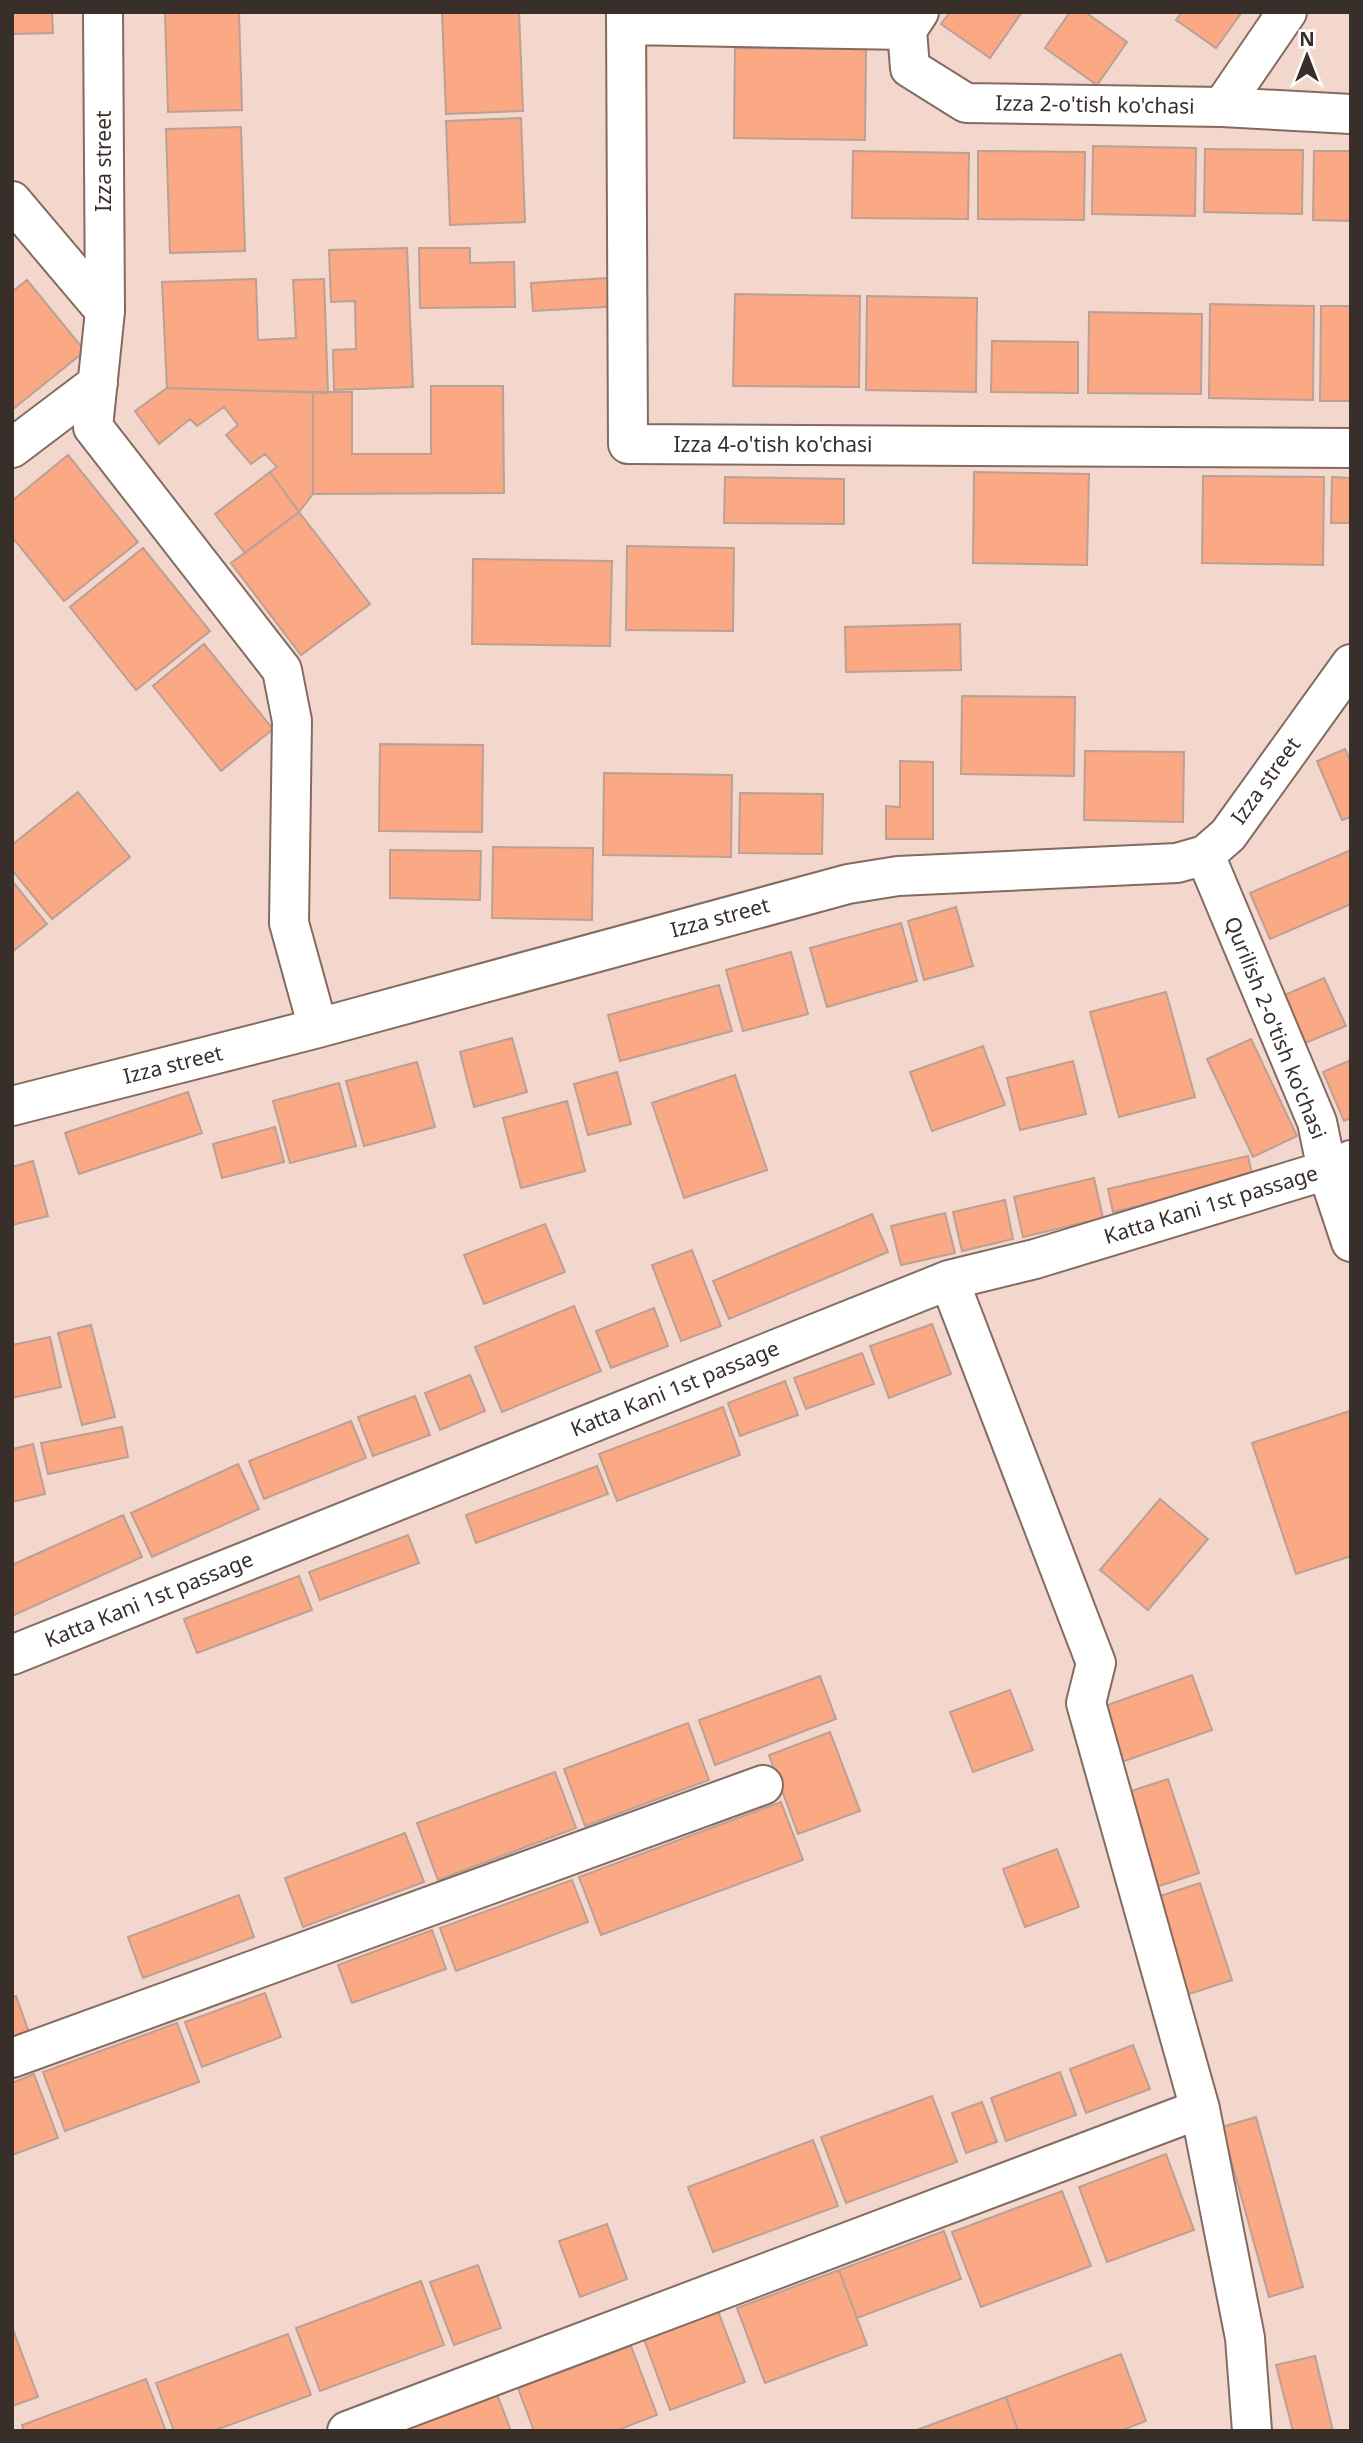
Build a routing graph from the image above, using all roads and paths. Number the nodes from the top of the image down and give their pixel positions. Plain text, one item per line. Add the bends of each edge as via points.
1 (103, 12) edge
2 (1287, 12) edge
3 (626, 19) edge
4 (913, 21) edge
5 (1222, 107) junction
6 (1351, 114) edge
7 (12, 201) edge
8 (105, 311) junction
9 (98, 383) junction
10 (1351, 447) edge
11 (12, 448) edge
12 (1351, 664) edge
13 (1205, 855) junction
14 (318, 1028) junction
15 (12, 1106) edge
16 (1339, 1165) edge
17 (1351, 1242) edge
18 (949, 1279) junction
19 (12, 1655) edge
20 (764, 1785) dead end
21 (12, 2058) edge
22 (1199, 2109) junction
23 (347, 2431) edge
24 (1252, 2431) edge

1 - 8 street, Izza street
2 - 5 street
3 - 4 street
3 - 10 street, Izza 4-o'tish ko'chasi via 628,444
4 - 5 street, Izza 2-o'tish ko'chasi via 910,68 966,103
5 - 6 street, Izza 2-o'tish ko'chasi
7 - 8 street
8 - 9 street, Izza street
9 - 11 street
9 - 14 street, Izza street via 93,428 282,670 292,721 289,923
12 - 13 street, Izza street via 1228,835
13 - 14 street, Izza street via 1177,863 898,876 848,884
13 - 16 street, Qurilish 2-o'tish ko'chasi
14 - 15 street, Izza street
16 - 17 street, Qurilish 2-o'tish ko'chasi
16 - 18 street, Katta Kani 1st passage via 1035,1259
18 - 19 street, Katta Kani 1st passage
18 - 22 street via 1096,1663 1086,1703
20 - 21 street
22 - 23 street
22 - 24 street via 1245,2338

